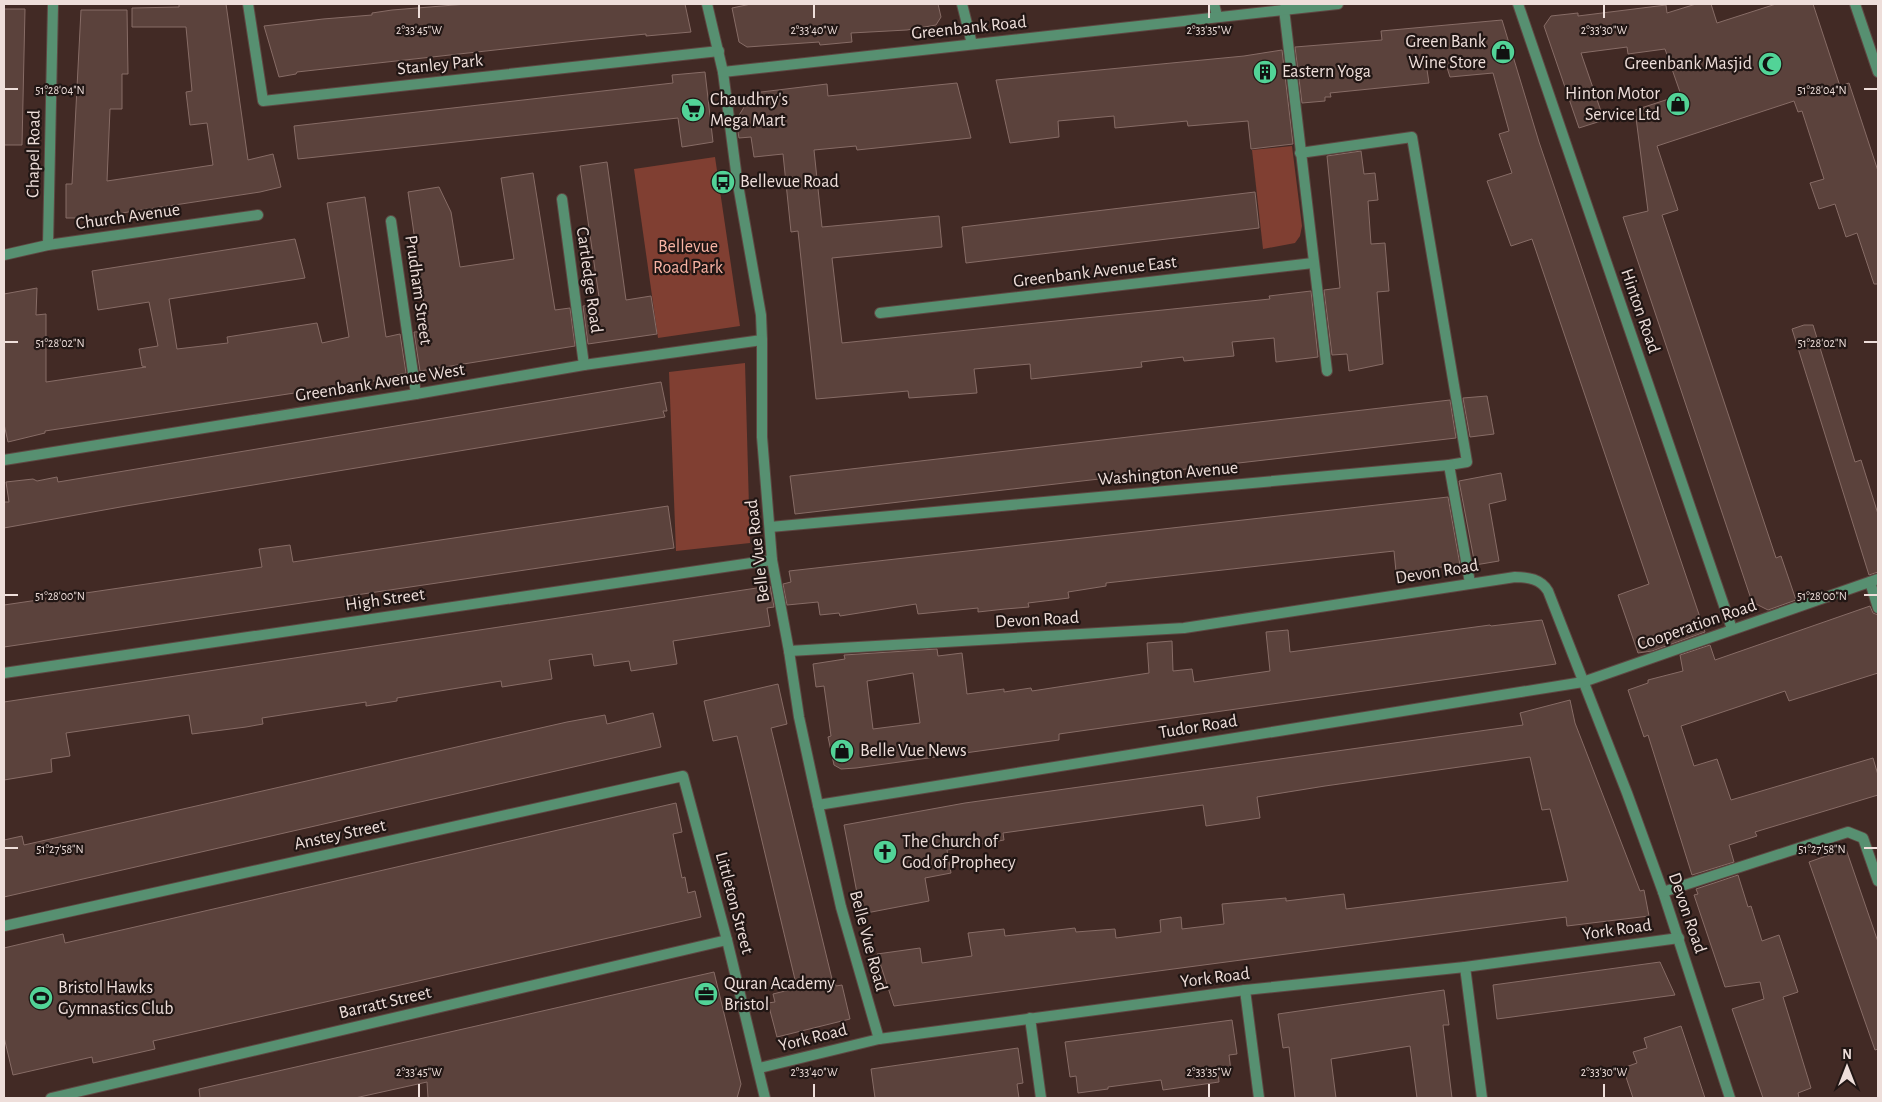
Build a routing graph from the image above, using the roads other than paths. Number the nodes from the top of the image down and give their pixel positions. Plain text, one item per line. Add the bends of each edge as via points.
1 (53, 4) edge
2 (248, 4) edge
3 (707, 4) edge
4 (962, 4) edge
5 (1214, 4) edge
6 (1338, 4) edge
7 (1518, 4) edge
8 (1856, 4) edge
9 (1284, 9) junction
10 (1217, 16) junction
11 (972, 44) junction
12 (719, 50) junction
13 (723, 72) junction
14 (1878, 72) edge
15 (1300, 153) junction
16 (562, 200) dead end
17 (258, 215) dead end
18 (391, 221) dead end
19 (48, 244) junction
20 (4, 254) edge
21 (1313, 263) junction
22 (880, 313) dead end
23 (762, 340) junction
24 (584, 365) junction
25 (1327, 371) dead end
26 (416, 394) junction
27 (4, 460) edge
28 (1449, 464) junction
29 (770, 527) junction
30 (772, 560) junction
31 (1874, 581) edge
32 (1470, 583) junction
33 (1878, 608) edge
34 (1732, 629) junction
35 (789, 651) junction
36 (4, 673) edge
37 (1583, 682) junction
38 (683, 776) joint
39 (818, 805) junction
40 (1878, 881) edge
41 (1663, 892) junction
42 (4, 926) edge
43 (1679, 938) junction
44 (727, 940) junction
45 (1465, 967) junction
46 (1245, 990) junction
47 (1030, 1018) junction
48 (879, 1039) junction
49 (759, 1068) junction
50 (51, 1098) edge
51 (766, 1098) edge
52 (1041, 1098) edge
53 (1259, 1098) edge
54 (1482, 1098) edge
55 (1730, 1098) edge

1 - 19 street, Chapel Road
2 - 12 street, Stanley Park via 263,101
3 - 12 street
4 - 11 street
5 - 10 street
6 - 9 street, Greenbank Road
7 - 34 street, Hinton Road
8 - 14 street
9 - 10 street, Greenbank Road
9 - 15 street
10 - 11 street, Greenbank Road
11 - 13 street, Greenbank Road
12 - 13 street, Belle Vue Road
13 - 23 street, Belle Vue Road via 737,178 761,315
15 - 21 street
15 - 28 street via 1412,137 1467,462
16 - 24 street, Cartledge Road
17 - 19 street, Church Avenue
18 - 26 street, Prudham Street
19 - 20 street, Church Avenue
21 - 22 street, Greenbank Avenue East
21 - 25 street
23 - 24 street, Greenbank Avenue West
23 - 29 street, Belle Vue Road via 762,437
24 - 26 street, Greenbank Avenue West
26 - 27 street, Greenbank Avenue West
28 - 29 street, Washington Avenue
28 - 32 street
29 - 30 street, Belle Vue Road
30 - 35 street, Belle Vue Road
30 - 36 street, High Street
31 - 33 street
31 - 34 street, Cooperation Road
32 - 35 street, Devon Road via 1184,628
32 - 37 street, Devon Road via 1524,576 1544,584
34 - 37 street, Cooperation Road
35 - 39 street, Belle Vue Road
37 - 39 street, Tudor Road
37 - 41 street, Devon Road
38 - 42 street, Anstey Street
38 - 44 street, Littleton Street
39 - 48 street, Belle Vue Road via 841,907
40 - 41 street via 1863,838 1848,832
41 - 43 street, Devon Road
43 - 45 street, York Road
43 - 55 street, Devon Road
44 - 49 street, Littleton Street
44 - 50 street, Barratt Street
45 - 46 street, York Road
45 - 54 street
46 - 47 street, York Road
46 - 53 street
47 - 48 street, York Road
47 - 52 street
48 - 49 street, York Road
49 - 51 street, Littleton Street

